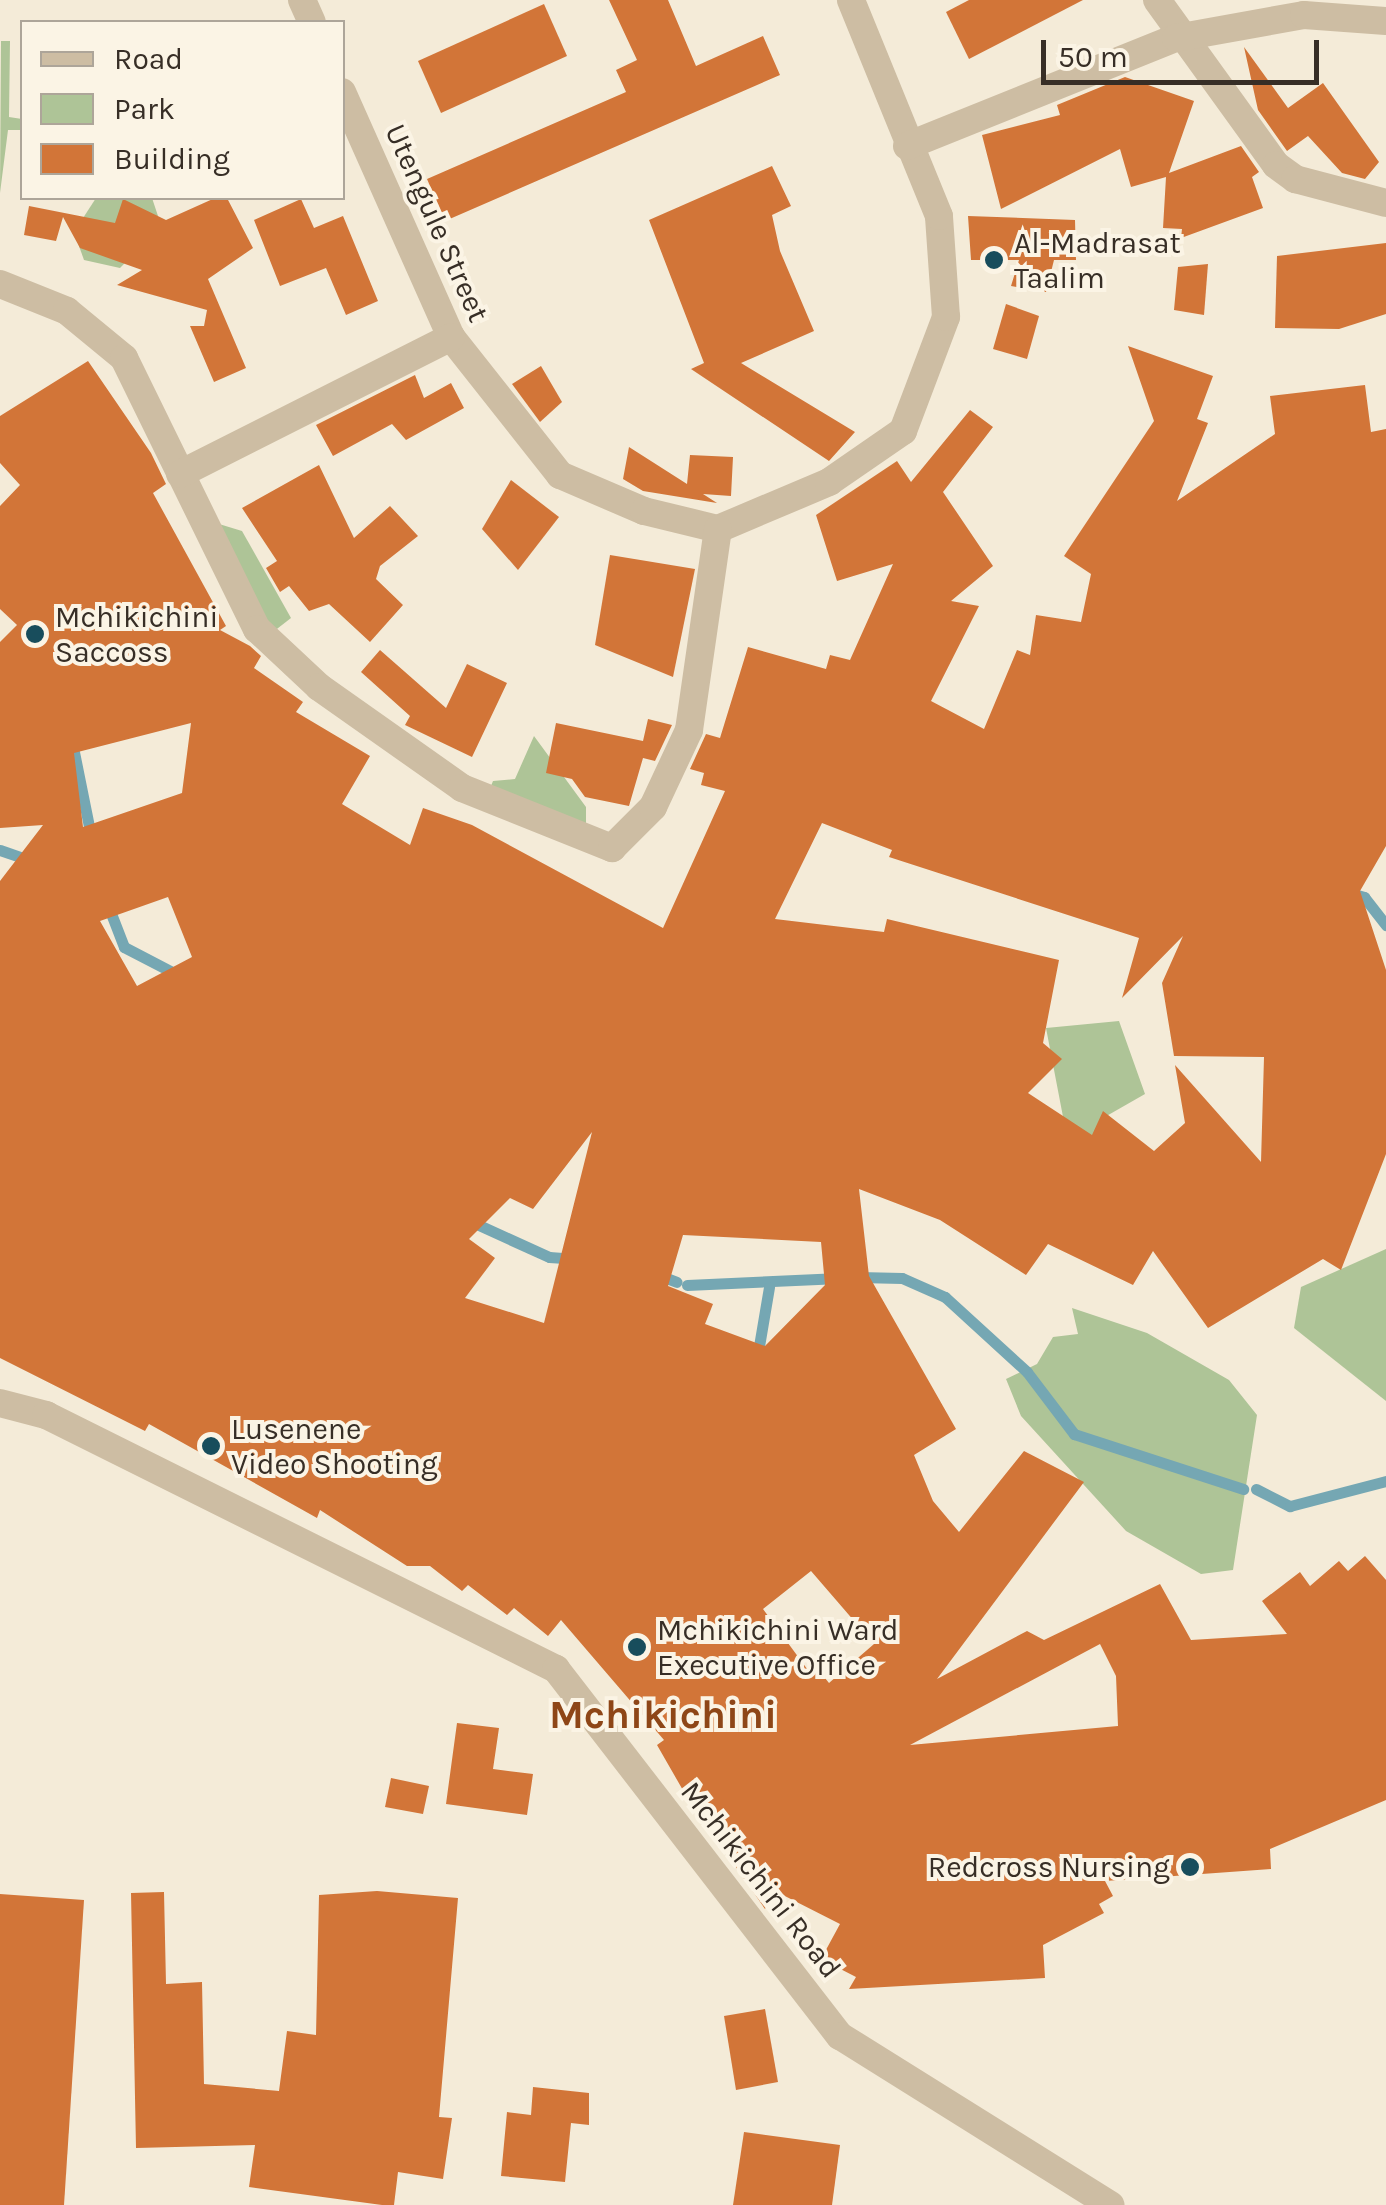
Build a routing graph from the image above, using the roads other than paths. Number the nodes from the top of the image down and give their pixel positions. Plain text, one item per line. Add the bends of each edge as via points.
1 (851, 0) edge
2 (1157, 0) edge
3 (1386, 21) edge
4 (1176, 38) junction
5 (345, 99) edge
6 (906, 146) junction
7 (1386, 202) edge
8 (0, 284) edge
9 (451, 337) junction
10 (180, 474) junction
11 (718, 529) junction
12 (0, 1403) edge
13 (1110, 2205) edge

1 - 6 street
2 - 4 street
3 - 4 street via 1304,14
4 - 6 street
4 - 7 street via 1276,165 1295,179
5 - 9 street, Utengule Street
6 - 11 street via 939,216 946,317 903,431 829,482
8 - 10 street via 67,312 124,358
9 - 10 street
9 - 11 street, Utengule Street via 560,475 644,512
10 - 11 street via 256,628 319,687 462,788 612,848 653,806 689,730
12 - 13 street, Mchikichini Road via 46,1415 556,1669 840,2036

